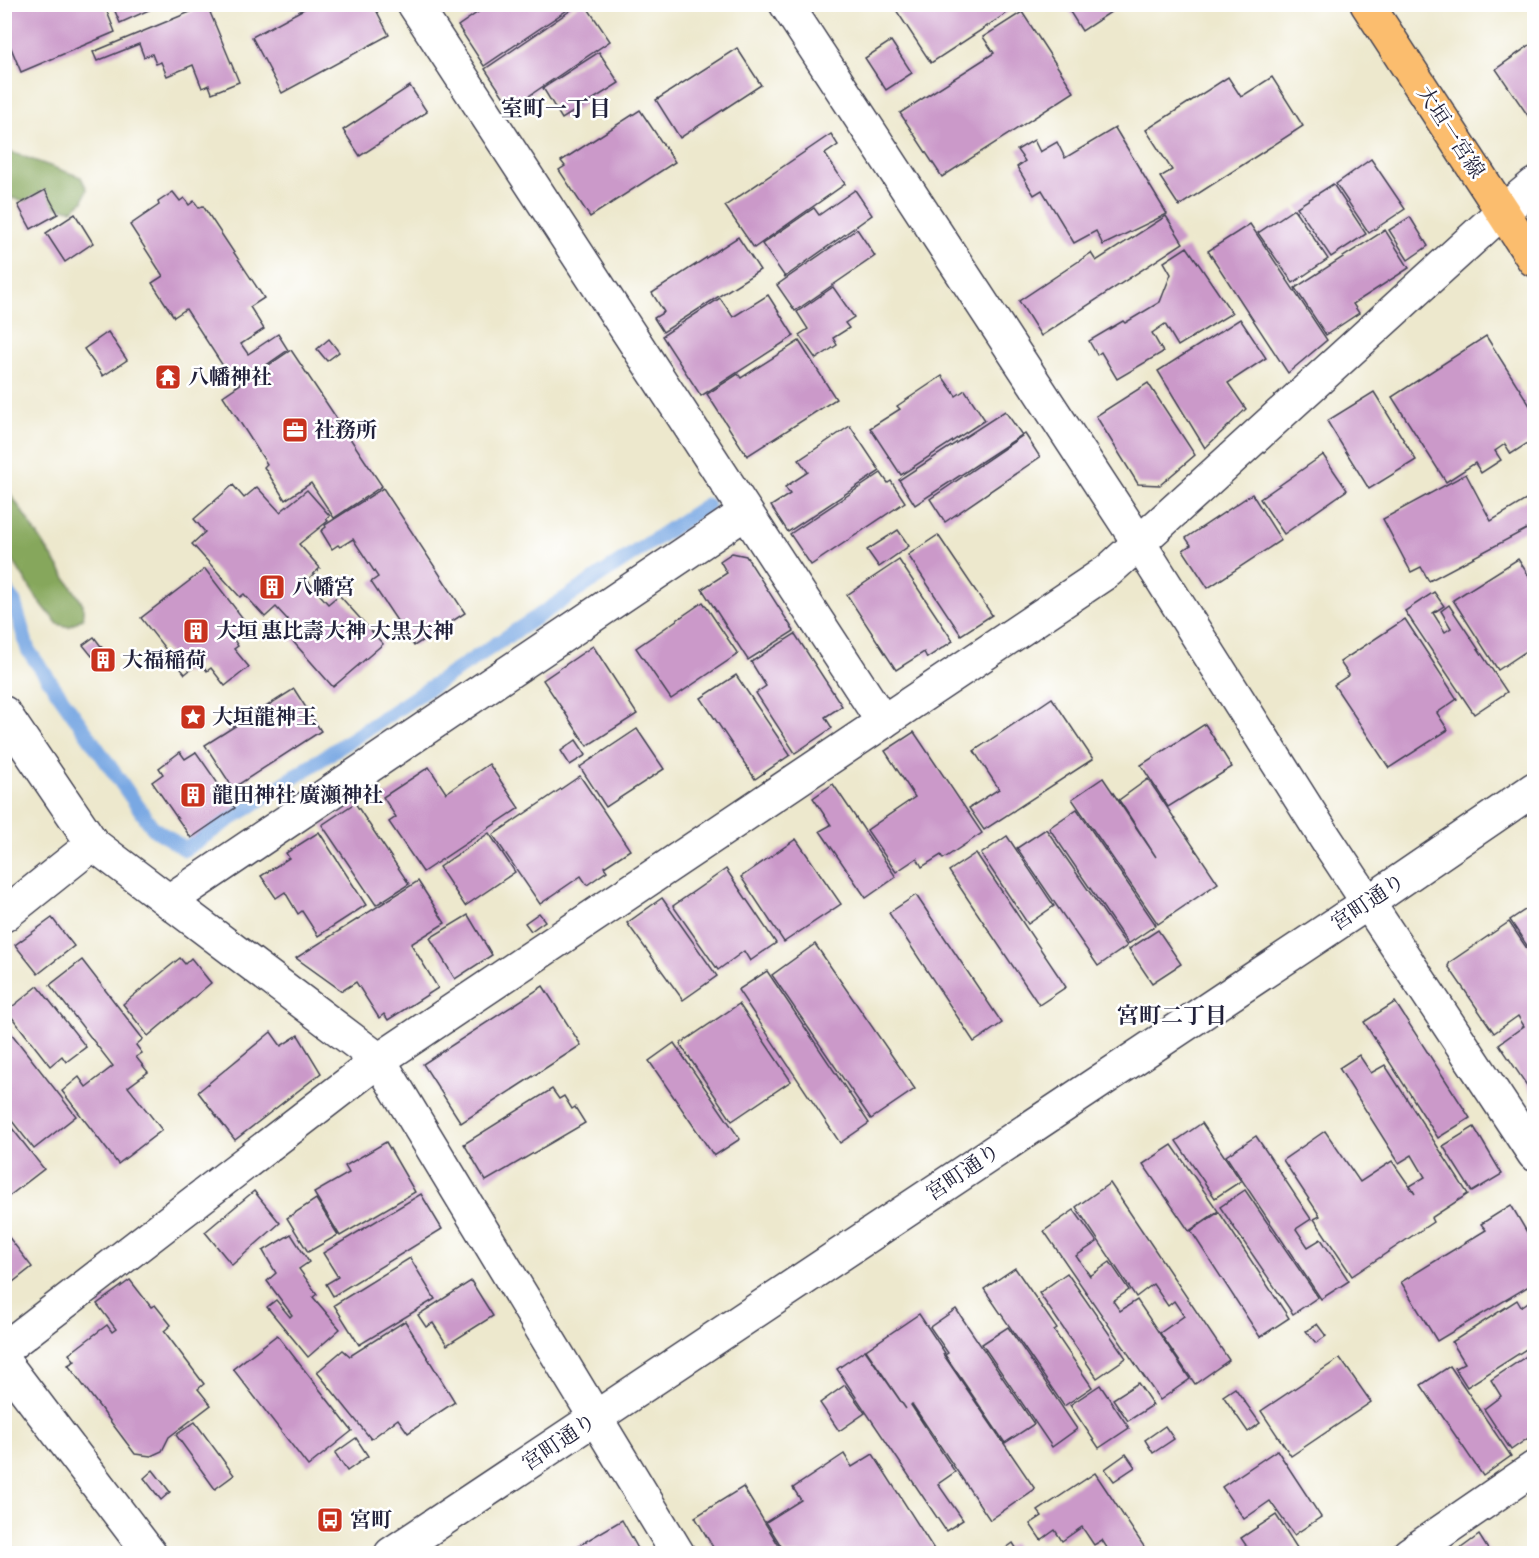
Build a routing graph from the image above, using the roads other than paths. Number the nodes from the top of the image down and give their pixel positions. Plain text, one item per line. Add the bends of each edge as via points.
1 (414, 4) edge
2 (786, 4) edge
3 (1367, 4) edge
4 (1534, 185) edge
5 (1503, 211) junction
6 (1534, 260) edge
7 (745, 513) junction
8 (1139, 543) junction
9 (4, 713) edge
10 (883, 722) junction
11 (1534, 789) edge
12 (93, 844) junction
13 (169, 901) junction
14 (1369, 902) junction
15 (4, 915) edge
16 (379, 1060) junction
17 (1534, 1154) edge
18 (4, 1349) edge
19 (4, 1362) edge
20 (595, 1418) junction
21 (1534, 1468) edge
22 (150, 1554) edge
23 (391, 1554) edge
24 (678, 1554) edge
25 (1409, 1554) edge

1 - 7 street
2 - 8 street
3 - 5 main road, 大垣一宮線
4 - 5 street
5 - 6 main road, 大垣一宮線
5 - 8 street
7 - 10 street
7 - 13 street
8 - 10 street via 1108,570
8 - 14 street
9 - 12 street
10 - 16 street
11 - 14 street, 宮町通り
12 - 13 street
12 - 15 street
13 - 16 street
14 - 17 street
14 - 20 street, 宮町通り
16 - 18 street
16 - 20 street
19 - 22 street
20 - 23 street, 宮町通り
20 - 24 street
21 - 25 street

